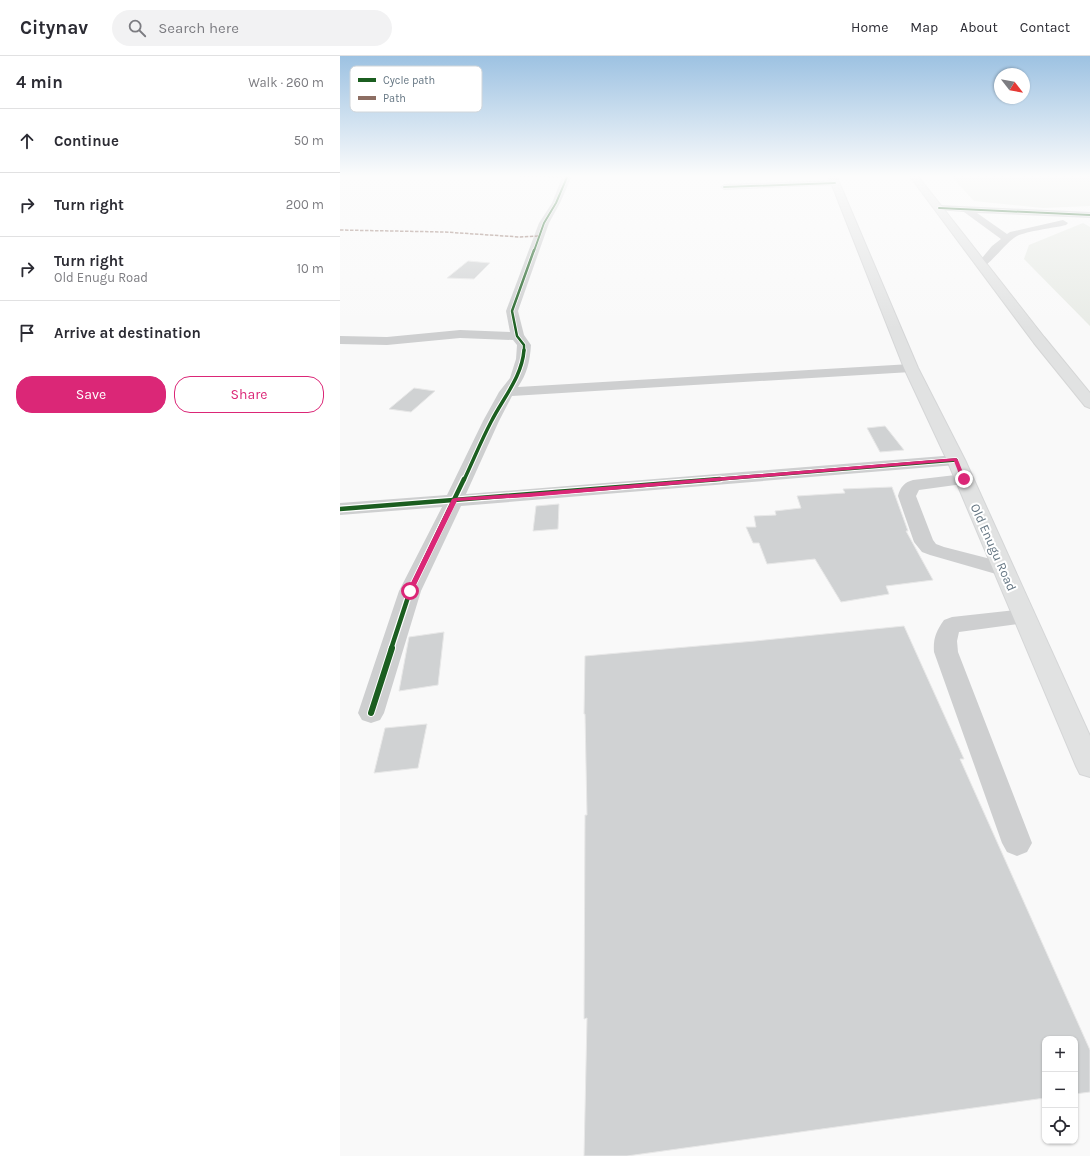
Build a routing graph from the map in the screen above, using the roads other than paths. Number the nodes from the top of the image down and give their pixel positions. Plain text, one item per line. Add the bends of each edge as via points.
1 (543, 226) edge
2 (853, 226) edge
3 (953, 226) edge
4 (989, 226) edge
5 (1047, 226) edge
6 (1006, 238) junction
7 (982, 264) junction
8 (517, 336) junction
9 (340, 340) edge
10 (911, 368) junction
11 (506, 392) junction
12 (1090, 403) edge
13 (956, 460) junction
14 (964, 479) junction
15 (455, 499) junction
16 (340, 509) edge
17 (1004, 569) junction
18 (1025, 617) junction
19 (371, 713) dead end
20 (1090, 766) edge
21 (1017, 843) dead end

1 - 8 street via 512,311
2 - 10 main road, Old Enugu Road
3 - 7 main road
4 - 6 street
5 - 6 street
6 - 7 street
7 - 12 main road
8 - 9 street via 460,334 387,342
8 - 11 street via 524,345 523,359 517,378
10 - 11 street
10 - 13 main road, Old Enugu Road
11 - 15 street
13 - 14 main road, Old Enugu Road
13 - 15 street
14 - 17 main road, Old Enugu Road
14 - 17 street via 914,485 908,491 907,496 924,542 936,551
15 - 16 street
15 - 19 street via 410,591
17 - 18 main road, Old Enugu Road
18 - 20 main road, Old Enugu Road
18 - 21 street via 952,625 946,633 945,641 946,652

